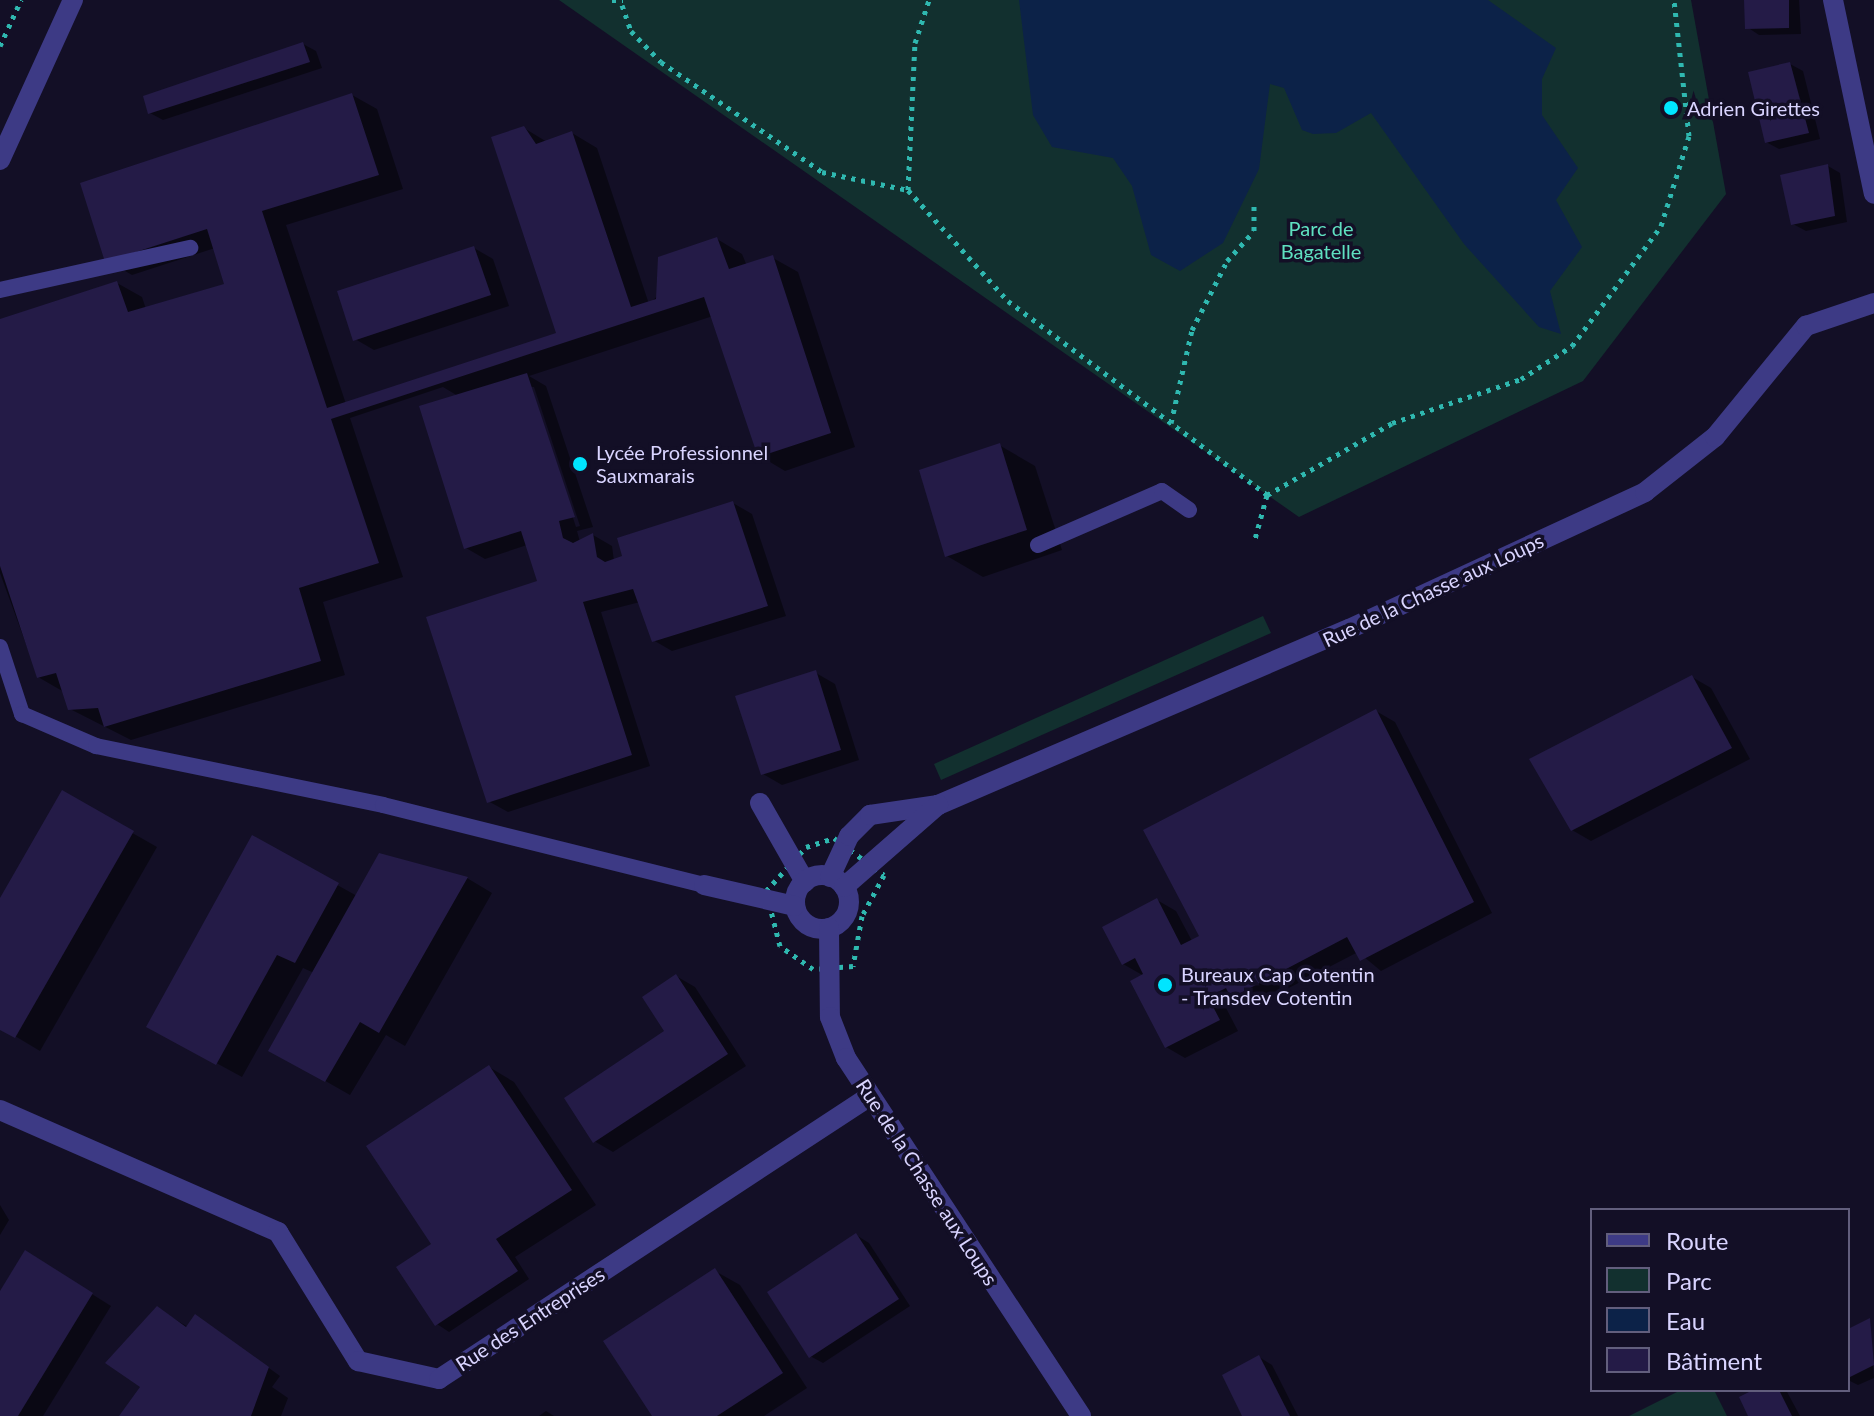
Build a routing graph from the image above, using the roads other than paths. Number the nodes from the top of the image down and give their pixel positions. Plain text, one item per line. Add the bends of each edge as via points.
1 (73, 0) edge
2 (1833, 0) edge
3 (0, 160) edge
4 (1874, 194) edge
5 (190, 248) dead end
6 (0, 290) edge
7 (1874, 303) edge
8 (1189, 510) dead end
9 (1038, 545) dead end
10 (0, 647) edge
11 (760, 803) dead end
12 (938, 805) junction
13 (805, 882) junction
14 (837, 882) junction
15 (704, 885) joint
16 (795, 906) junction
17 (829, 928) junction
18 (870, 1096) junction
19 (0, 1110) edge
20 (1081, 1416) edge

1 - 3 street
2 - 4 street
5 - 6 lane
7 - 12 street, Rue de la Chasse aux Loups via 1806,326 1715,437 1645,492
8 - 9 lane via 1162,491
10 - 15 lane via 22,714 96,746 383,805
11 - 13 street
12 - 14 street, Rue de la Chasse aux Loups
12 - 14 street, Rue de la Chasse aux Loups via 858,822
13 - 14 street, Rue de la Chasse aux Loups
13 - 16 street
14 - 17 street, Rue de la Chasse aux Loups via 847,911
15 - 16 street
16 - 17 street via 803,922
17 - 18 street, Rue de la Chasse aux Loups via 830,1017
18 - 19 street, Rue des Entreprises via 439,1379 358,1361 278,1232
18 - 20 street, Rue de la Chasse aux Loups

